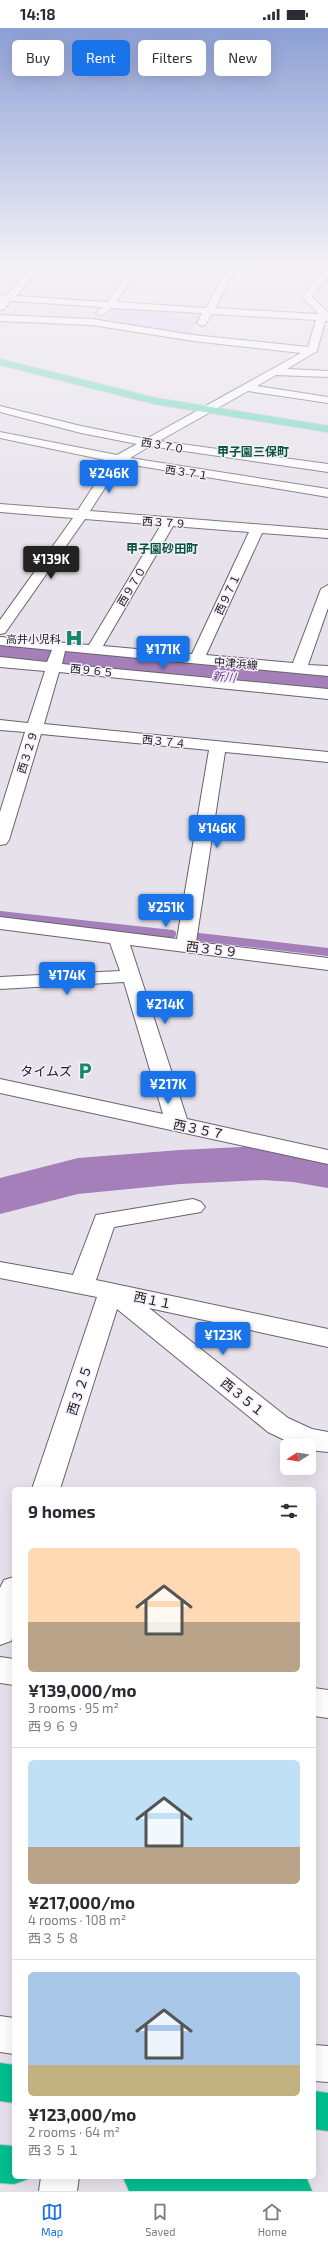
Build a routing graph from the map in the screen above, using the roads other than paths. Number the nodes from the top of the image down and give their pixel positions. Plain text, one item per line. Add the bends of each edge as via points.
1 (18, 367) edge
2 (283, 367) edge
3 (0, 368) edge
4 (275, 372) junction
5 (328, 374) edge
6 (246, 388) junction
7 (328, 400) edge
8 (0, 409) edge
9 (199, 413) junction
10 (328, 429) edge
11 (328, 434) edge
12 (2, 440) edge
13 (147, 442) junction
14 (117, 460) junction
15 (328, 468) edge
16 (328, 493) edge
17 (0, 508) edge
18 (81, 515) junction
19 (169, 522) junction
20 (257, 528) junction
21 (328, 534) edge
22 (328, 589) edge
23 (0, 630) edge
24 (0, 641) edge
25 (93, 650) junction
26 (56, 659) junction
27 (197, 659) junction
28 (0, 662) edge
29 (299, 668) junction
30 (328, 671) edge
31 (328, 694) edge
32 (0, 725) edge
33 (35, 728) junction
34 (218, 746) junction
35 (328, 757) edge
36 (0, 840) edge
37 (0, 923) edge
38 (118, 938) junction
39 (186, 946) junction
40 (328, 964) edge
41 (132, 976) junction
42 (0, 983) edge
43 (0, 1086) edge
44 (177, 1124) junction
45 (328, 1157) edge
46 (192, 1207) dead end
47 (0, 1270) edge
48 (81, 1286) junction
49 (111, 1291) junction
50 (328, 1338) edge
51 (328, 1442) edge
52 (47, 1487) edge
53 (12, 1595) edge
54 (0, 1632) edge
55 (0, 1670) edge
56 (12, 1672) edge
57 (316, 1702) edge
58 (328, 1704) edge
59 (0, 2034) edge
60 (12, 2036) edge
61 (316, 2063) edge
62 (328, 2064) edge
63 (0, 2082) edge
64 (12, 2084) edge
65 (316, 2110) edge
66 (328, 2112) edge
67 (0, 2164) edge
68 (12, 2165) edge
69 (60, 2179) edge
70 (164, 2179) edge
71 (58, 2191) edge
72 (293, 2191) edge

1 - 9 main road
2 - 4 street
3 - 9 main road via 104,396
4 - 5 street
4 - 6 street
6 - 7 street
6 - 9 street
8 - 13 street, 西３７０ via 81,430
9 - 10 main road
9 - 11 main road via 263,426
9 - 13 street
12 - 14 street, 西３７１
13 - 14 street
13 - 15 street, 西３７０ via 220,455
14 - 16 street, 西３７１
14 - 18 street
17 - 18 street, 西３７９
18 - 19 street, 西３７９
18 - 23 street
19 - 20 street, 西３７９
19 - 25 street, 西９７０
20 - 21 street, 西３７９
20 - 27 street, 西９７１
22 - 29 street
24 - 26 street, 中津浜線
25 - 26 street, 中津浜線
25 - 27 street, 中津浜線
26 - 28 street, 西９６５
26 - 31 street, 西９６５
26 - 33 street, 西３２９
27 - 29 street, 中津浜線
29 - 30 street, 中津浜線
32 - 33 street, 西３７４
33 - 34 street, 西３７４
33 - 36 street, 西３２９
34 - 35 street, 西３７４
34 - 39 street
37 - 38 street, 西３５９
38 - 39 street, 西３５９
38 - 41 street
39 - 40 street, 西３５９
41 - 42 street
41 - 44 street
43 - 44 street, 西３５７
44 - 45 street, 西３５７
46 - 48 street via 104,1221
47 - 48 street, 西１１
48 - 49 street, 西１１
49 - 50 street, 西１１
49 - 51 street, 西３５１ via 278,1425 307,1439
49 - 52 street, 西３２５
53 - 54 street
55 - 56 street
57 - 58 street
59 - 60 street
61 - 62 street
63 - 64 highway
65 - 66 highway
67 - 68 highway
69 - 71 street
70 - 72 highway

